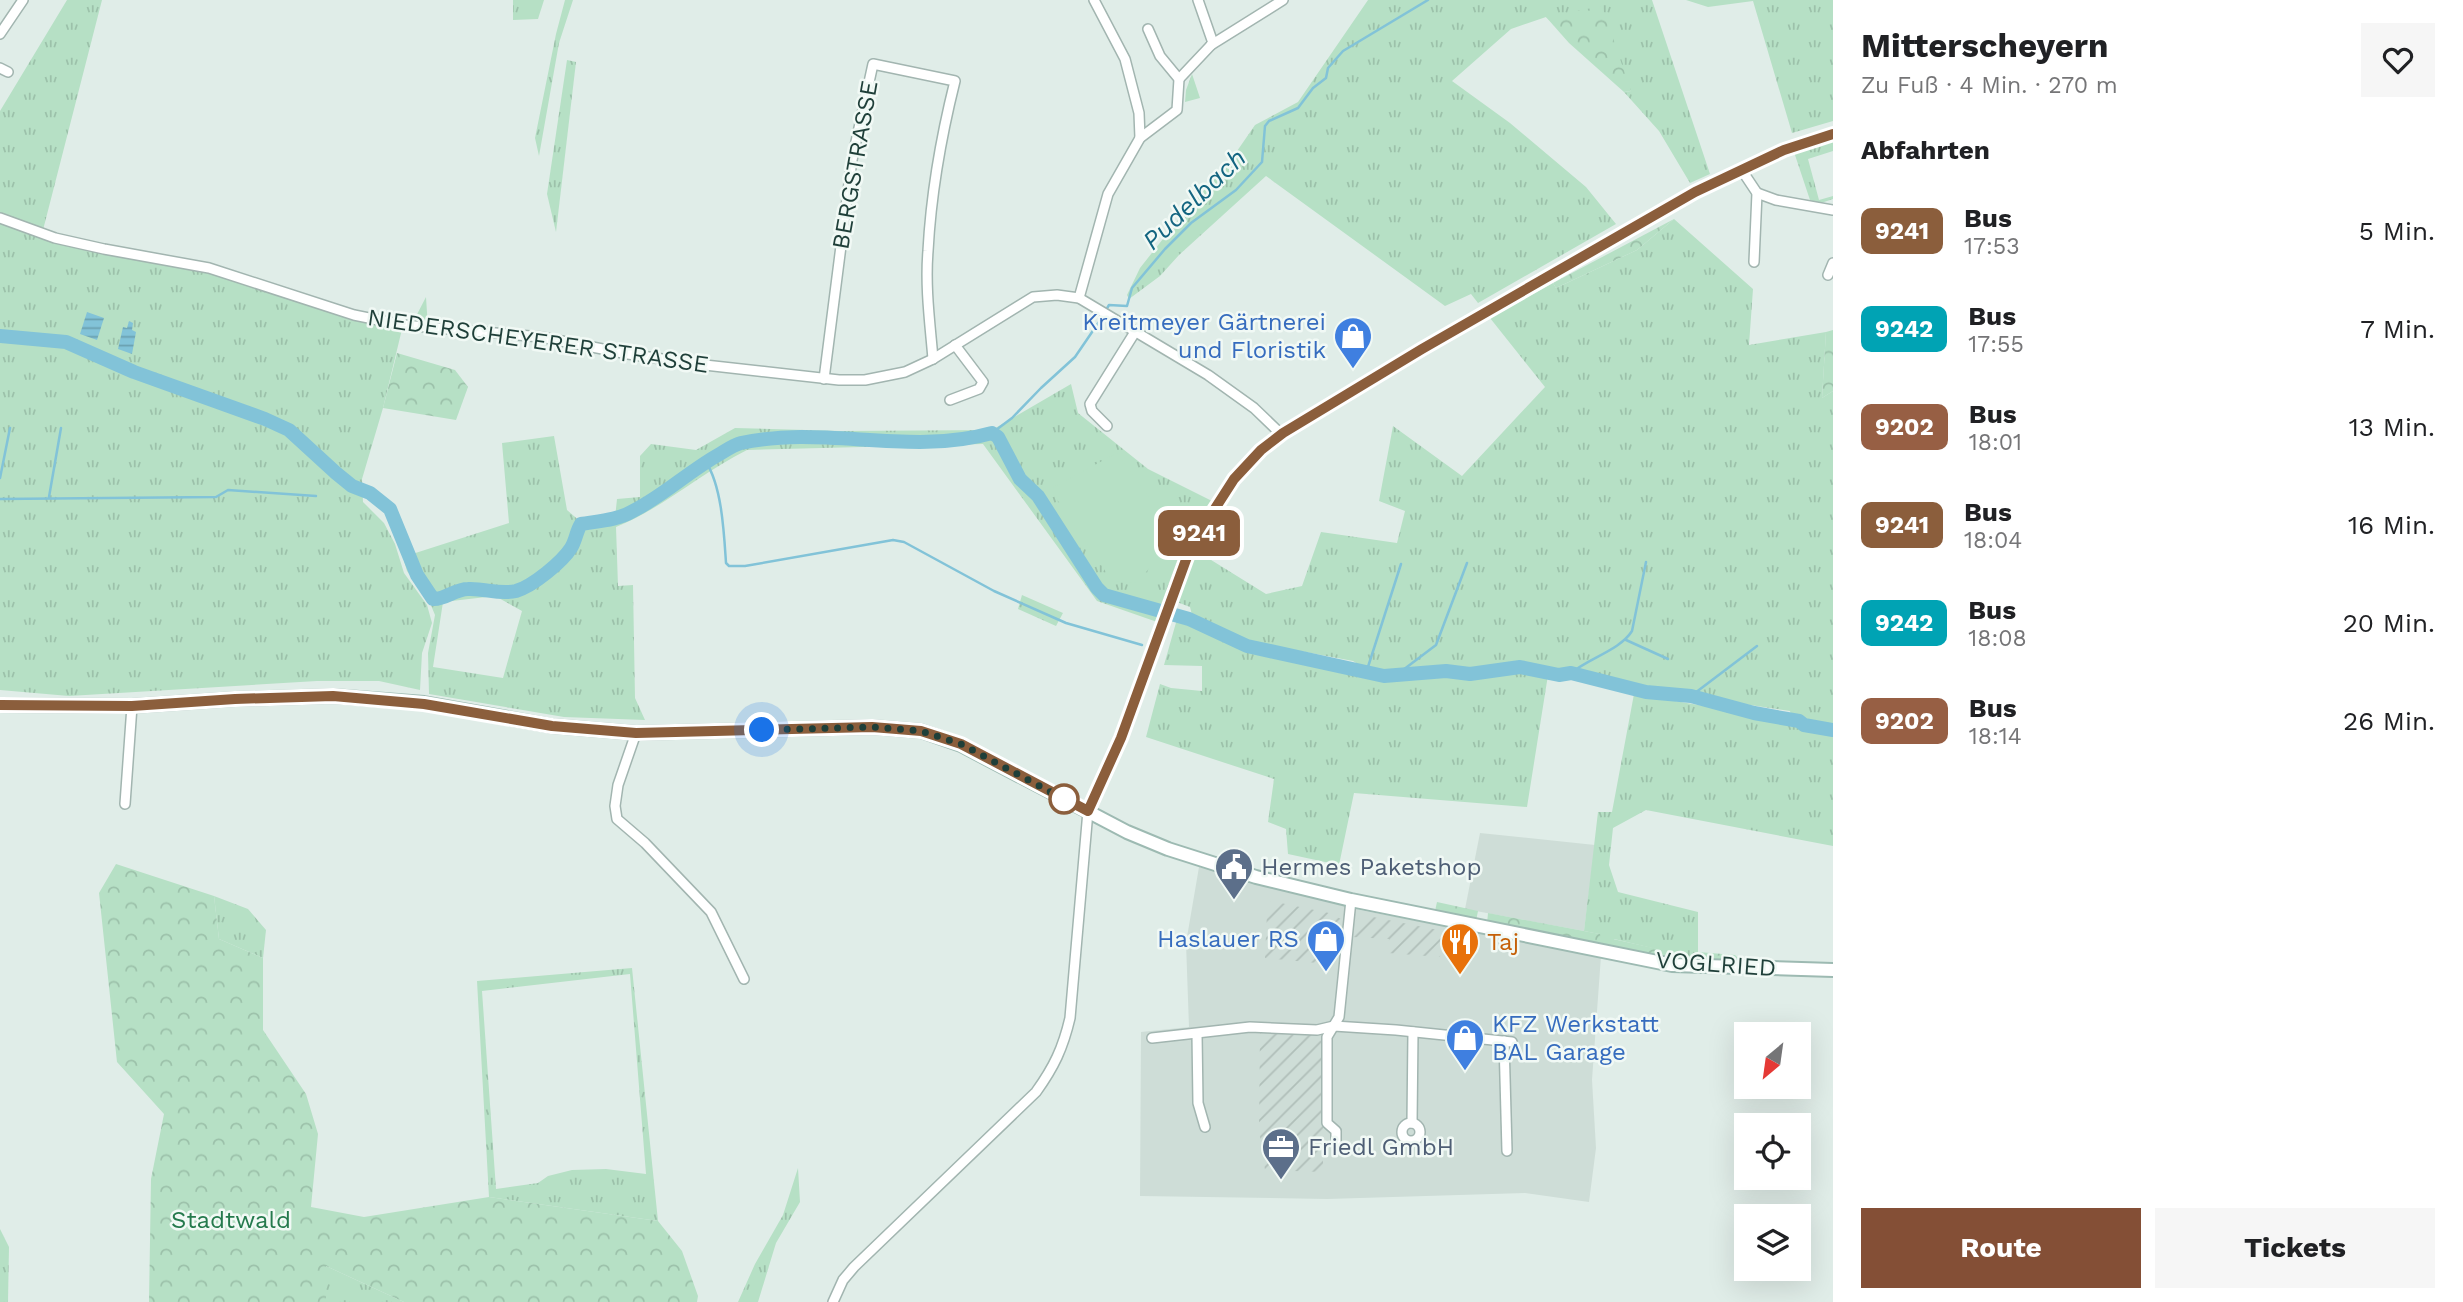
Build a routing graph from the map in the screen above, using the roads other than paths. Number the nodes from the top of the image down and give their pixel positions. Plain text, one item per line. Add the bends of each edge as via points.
1 (23, 0) edge
2 (1094, 0) edge
3 (1198, 0) edge
4 (1283, 0) edge
5 (1148, 29) dead end
6 (0, 34) edge
7 (1211, 45) junction
8 (1179, 79) junction
9 (1833, 134) edge
10 (1140, 138) junction
11 (1741, 169) junction
12 (1757, 194) junction
13 (1833, 210) edge
14 (0, 218) edge
15 (1754, 262) dead end
16 (1833, 263) edge
17 (1828, 275) dead end
18 (1079, 298) junction
19 (1135, 332) junction
20 (955, 345) junction
21 (933, 359) junction
22 (824, 379) junction
23 (950, 400) dead end
24 (1107, 426) dead end
25 (1281, 434) junction
26 (0, 705) edge
27 (132, 706) junction
28 (636, 733) junction
29 (125, 804) dead end
30 (1088, 811) junction
31 (1351, 900) junction
32 (1833, 970) edge
33 (744, 979) dead end
34 (1334, 1026) junction
35 (1413, 1032) junction
36 (1197, 1034) junction
37 (1152, 1038) dead end
38 (1412, 1122) dead end
39 (1205, 1127) dead end
40 (1336, 1142) dead end
41 (1507, 1151) dead end
42 (833, 1302) edge

1 - 6 street
2 - 10 street via 1125,59
3 - 7 street
4 - 7 street
5 - 8 street via 1160,57
7 - 8 street
8 - 10 street via 1177,110
9 - 11 street
10 - 18 street via 1108,194
11 - 12 street
11 - 25 street via 1503,301
12 - 13 street
12 - 15 street
14 - 22 street, NIEDERSCHEYERER STRASSE via 55,238 209,268 355,315 403,325 541,337 641,356
16 - 17 street
18 - 19 street, NIEDERSCHEYERER STRASSE
18 - 20 street, NIEDERSCHEYERER STRASSE via 1033,297
19 - 24 street via 1090,404
19 - 25 street, NIEDERSCHEYERER STRASSE via 1208,375
20 - 21 street, NIEDERSCHEYERER STRASSE
20 - 23 street via 983,382 979,389
21 - 22 street, NIEDERSCHEYERER STRASSE via 905,372 865,380
21 - 22 street, BERGSTRASSE via 928,251 940,141 955,81 873,64 852,160
25 - 30 street via 1219,500 1191,546 1121,738
26 - 27 main road, VOGLRIED
27 - 28 main road, VOGLRIED via 333,696
27 - 29 street
28 - 30 main road, VOGLRIED via 872,727 921,731 961,744
28 - 33 street via 618,785 617,818 711,912
30 - 31 main road, VOGLRIED via 1179,853
30 - 42 street via 1070,1018 1063,1048 1036,1092 854,1267
31 - 32 main road, VOGLRIED via 1672,965
31 - 34 street via 1339,1017
34 - 35 street
34 - 36 street via 1317,1030 1250,1027
34 - 40 street via 1327,1037 1327,1123 1336,1131
35 - 38 street
35 - 41 street via 1508,1041
36 - 37 street
36 - 39 street via 1198,1103

